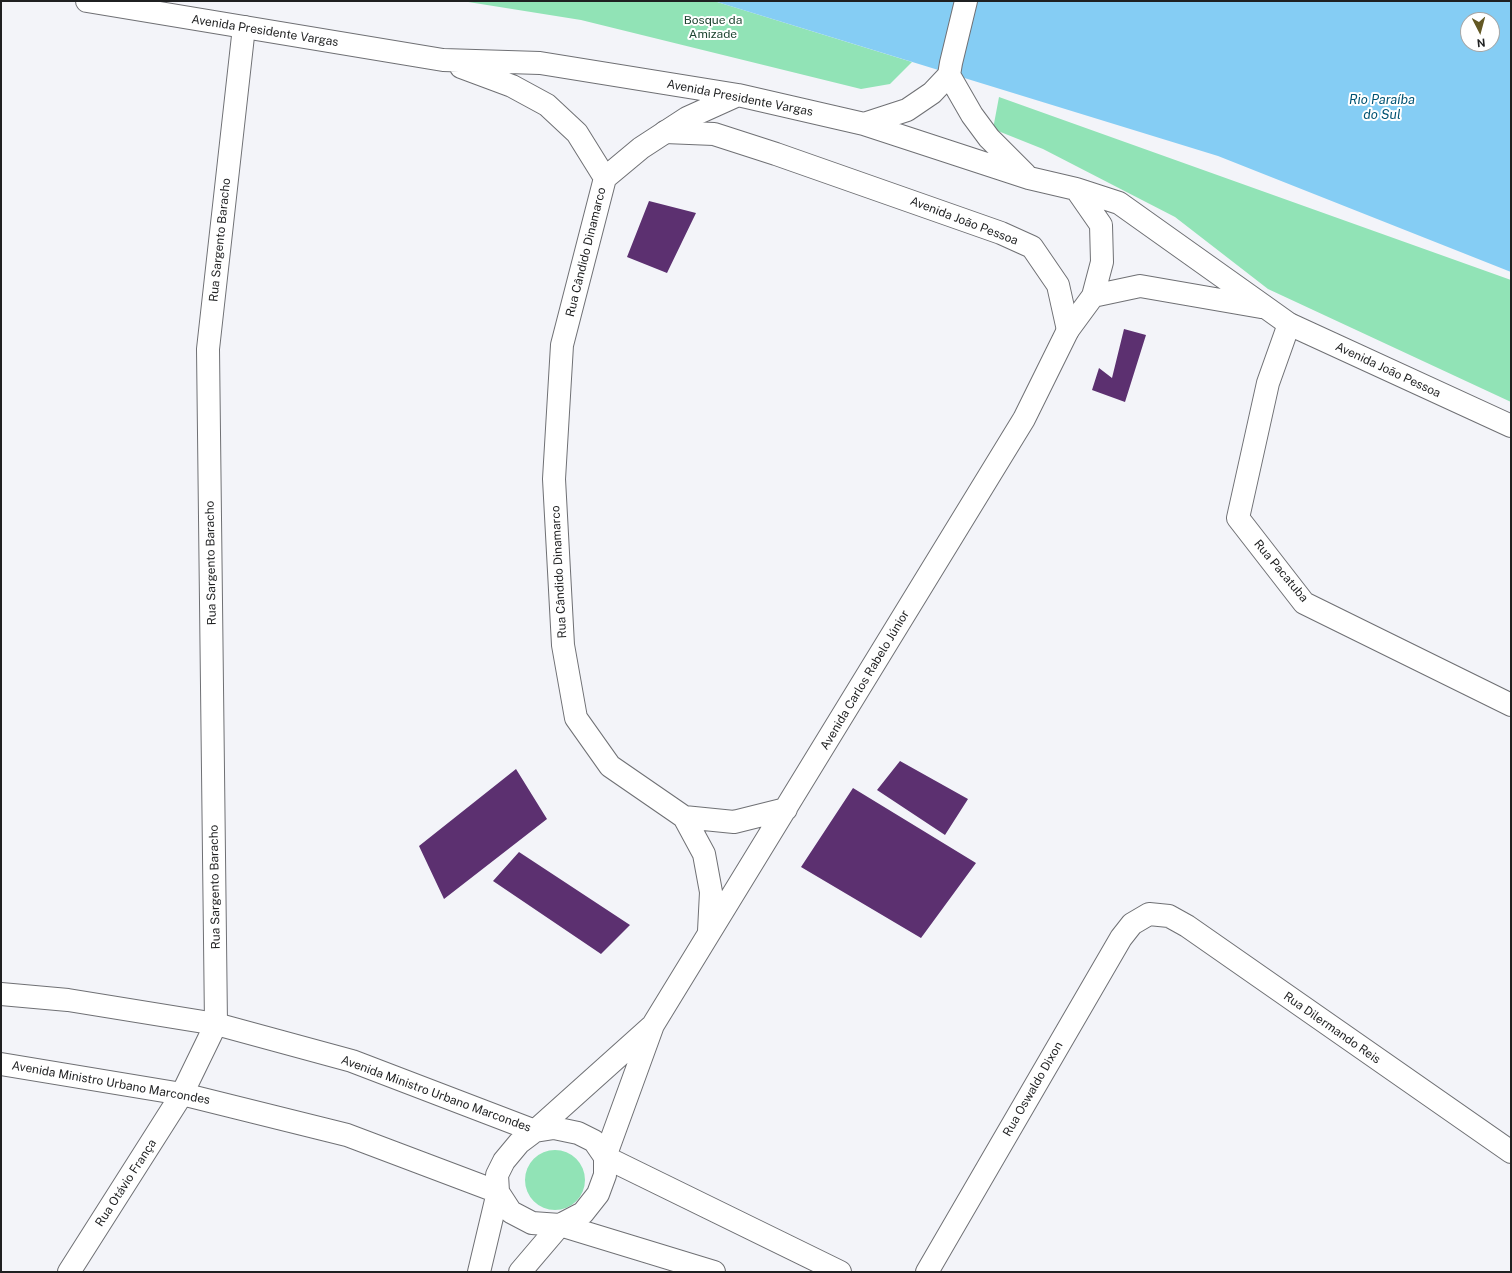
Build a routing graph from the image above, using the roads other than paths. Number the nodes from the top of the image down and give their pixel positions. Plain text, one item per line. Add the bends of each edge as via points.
1 (88, 1) edge
2 (966, 1) edge
3 (244, 27) junction
4 (443, 60) junction
5 (950, 69) junction
6 (738, 95) junction
7 (864, 124) junction
8 (665, 132) junction
9 (605, 178) junction
10 (1029, 178) junction
11 (1076, 188) junction
12 (1093, 296) junction
13 (1268, 308) junction
14 (1288, 324) junction
15 (1068, 330) junction
16 (1511, 426) edge
17 (1511, 705) edge
18 (786, 809) junction
19 (684, 817) junction
20 (1149, 914) joint
21 (709, 932) junction
22 (1, 994) edge
23 (216, 1024) junction
24 (653, 1025) junction
25 (1, 1064) edge
26 (182, 1094) junction
27 (535, 1131) junction
28 (1511, 1152) edge
29 (605, 1156) junction
30 (498, 1192) junction
31 (560, 1225) junction
32 (69, 1272) edge
33 (479, 1272) edge
34 (520, 1272) edge
35 (714, 1272) edge
36 (840, 1272) edge
37 (927, 1272) edge

1 - 3 street, Avenida Presidente Vargas
2 - 5 street
3 - 4 street, Avenida Presidente Vargas
3 - 23 street, Rua Sargento Baracho via 208,348
4 - 6 street, Avenida Presidente Vargas via 540,63
4 - 9 street, Avenida Presidente Vargas via 512,86 547,106 577,133
5 - 7 street via 932,93 907,110
5 - 10 street via 972,115 989,138
6 - 7 street, Avenida Presidente Vargas
6 - 8 street via 687,118
7 - 10 street, Avenida Presidente Vargas
8 - 9 street
8 - 15 street, Avenida João Pessoa via 714,134 728,138 1001,233 1032,247 1058,286
9 - 19 street, Rua Cândido Dinamarco via 562,346 554,479 563,645 576,718 580,724 610,766
10 - 11 street, Avenida João Pessoa
11 - 12 street via 1101,225 1102,262
11 - 13 street, Avenida João Pessoa via 1119,204
12 - 13 street, Avenida João Pessoa via 1140,286
12 - 15 street
13 - 14 street, Avenida João Pessoa
14 - 16 street, Avenida João Pessoa
14 - 17 street, Rua Pacatuba via 1268,383 1238,518 1304,603
15 - 18 street, Avenida Carlos Rabelo Júnior via 1024,419
18 - 19 street, Rua Cândido Dinamarco via 734,822
18 - 21 street, Avenida Carlos Rabelo Júnior
19 - 21 street via 704,854 711,892
20 - 28 street, Rua Dilermando Reis via 1169,916 1187,926
20 - 37 street, Rua Oswaldo Dixon via 1132,924 1121,938
21 - 24 street, Avenida Carlos Rabelo Júnior
22 - 23 street, Avenida Ministro Urbano Marcondes via 68,1000
23 - 26 street, Rua Sargento Baracho
23 - 27 street, Avenida Ministro Urbano Marcondes via 352,1061
24 - 27 street, Avenida Carlos Rabelo Júnior
24 - 29 street, Avenida Carlos Rabelo Júnior
25 - 26 street, Avenida Ministro Urbano Marcondes
26 - 30 street, Avenida Ministro Urbano Marcondes via 347,1135
26 - 32 street, Rua Otávio França
27 - 29 street, Avenida Ministro Urbano Marcondes via 554,1128 578,1133 594,1141
27 - 30 street, Avenida Carlos Rabelo Júnior via 519,1143 504,1161 497,1175
29 - 31 street, Avenida Carlos Rabelo Júnior via 605,1175 598,1194 583,1213
29 - 36 street, Avenida Ministro Urbano Marcondes
30 - 31 street via 511,1212 532,1223
30 - 33 street, Avenida Carlos Rabelo Júnior
31 - 34 street, Avenida Carlos Rabelo Júnior
31 - 35 street

